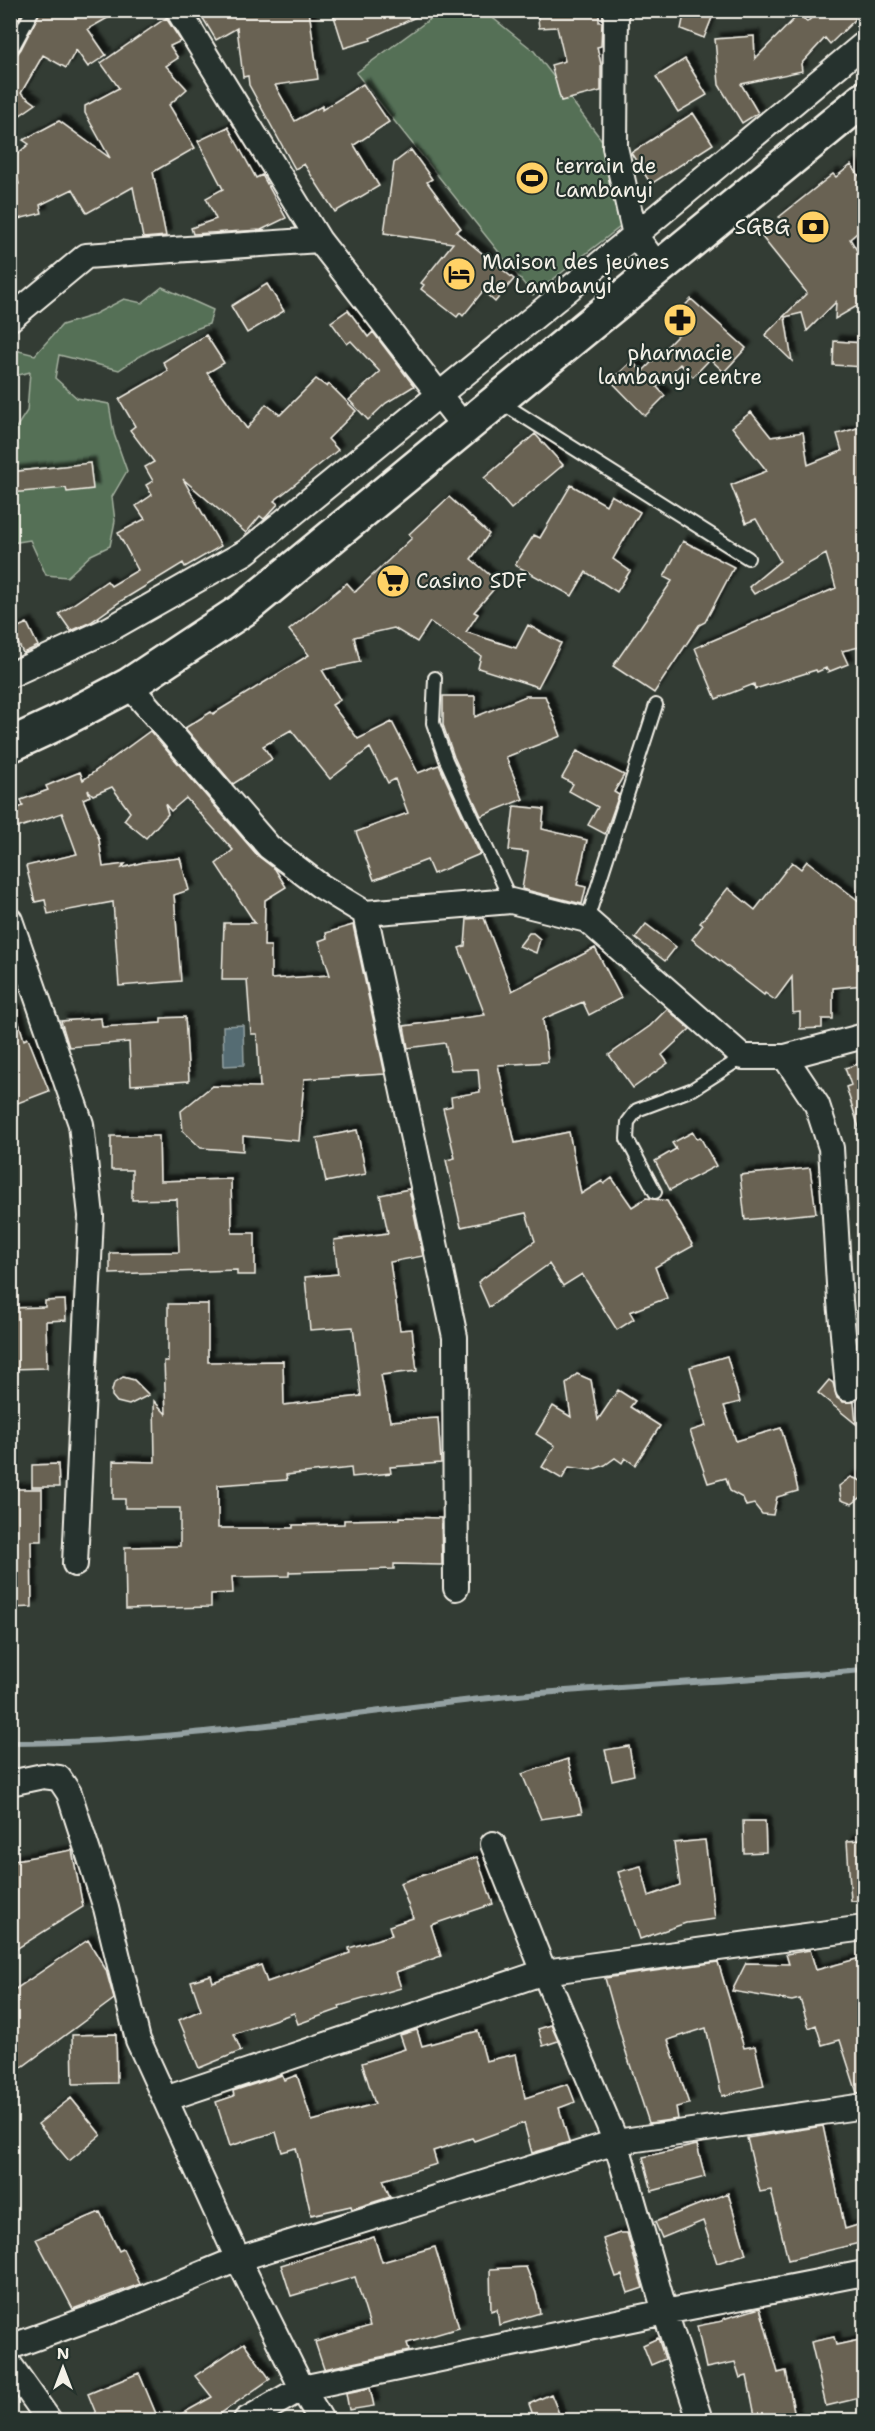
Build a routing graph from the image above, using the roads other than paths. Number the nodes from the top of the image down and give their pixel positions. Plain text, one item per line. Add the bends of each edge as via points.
1 (33, 10) edge
2 (178, 10) edge
3 (616, 10) edge
4 (864, 44) edge
5 (14, 45) dead end
6 (864, 99) edge
7 (635, 235) junction
8 (319, 240) junction
9 (659, 268) junction
10 (10, 319) edge
11 (438, 394) junction
12 (498, 400) junction
13 (465, 428) junction
14 (748, 558) dead end
15 (10, 675) edge
16 (435, 678) dead end
17 (129, 685) junction
18 (656, 705) dead end
19 (10, 745) edge
20 (511, 901) junction
21 (365, 913) junction
22 (10, 920) edge
23 (587, 920) junction
24 (864, 1036) edge
25 (743, 1057) junction
26 (785, 1057) junction
27 (655, 1192) dead end
28 (848, 1389) dead end
29 (75, 1564) dead end
30 (456, 1588) dead end
31 (10, 1782) edge
32 (494, 1844) dead end
33 (864, 1928) edge
34 (544, 1972) junction
35 (165, 2098) junction
36 (864, 2106) edge
37 (616, 2142) junction
38 (238, 2259) junction
39 (864, 2273) edge
40 (665, 2312) junction
41 (10, 2347) edge
42 (10, 2365) edge
43 (302, 2388) junction
44 (49, 2421) edge
45 (246, 2421) edge
46 (321, 2421) edge
47 (700, 2421) edge

1 - 5 lane
2 - 8 street
3 - 7 street via 615,147
4 - 7 street
6 - 9 main road
7 - 9 street
7 - 11 street
8 - 10 street via 86,256
8 - 11 street
9 - 12 main road
11 - 13 street
11 - 15 street via 246,552 110,629
12 - 13 main road
12 - 14 lane
13 - 17 main road via 244,609
16 - 20 lane via 433,723
17 - 19 main road
17 - 21 street via 268,847
18 - 23 lane
20 - 21 street
20 - 23 street
21 - 30 street via 455,1337
22 - 29 street via 81,1124 91,1215
23 - 25 street
24 - 26 street
25 - 26 street
25 - 27 lane via 693,1089 637,1110 628,1122 627,1139
26 - 28 street via 817,1105 831,1148
31 - 35 street via 43,1776 59,1778 69,1792 106,1908 138,2040
32 - 34 street
33 - 34 street
34 - 35 street
34 - 37 street
35 - 38 street
36 - 37 street
37 - 38 street
37 - 40 street
38 - 41 street
38 - 43 street
39 - 40 street
40 - 43 street
40 - 47 street
42 - 44 street
43 - 45 street
43 - 46 street

